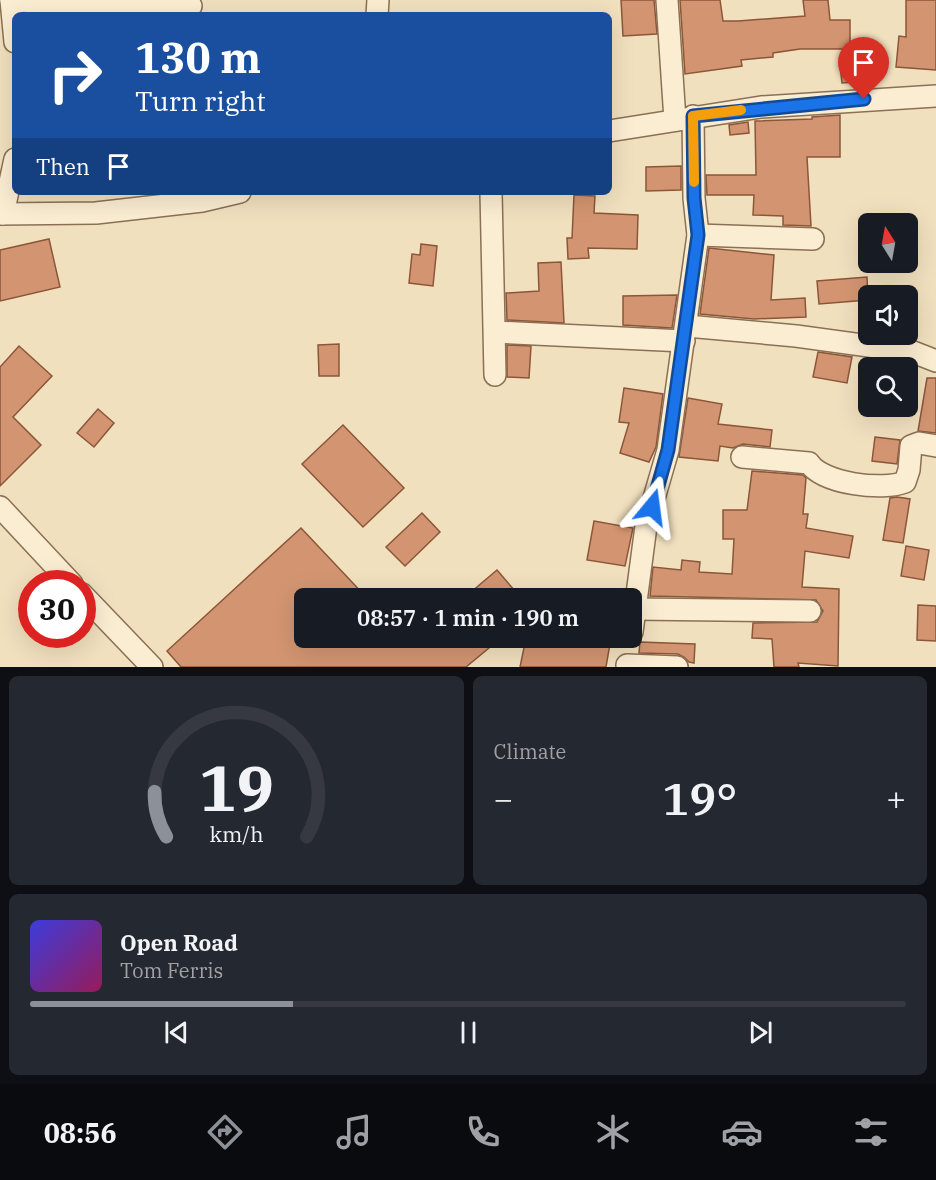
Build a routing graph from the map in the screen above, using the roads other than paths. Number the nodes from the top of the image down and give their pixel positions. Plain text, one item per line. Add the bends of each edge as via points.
1 (11, 0) edge
2 (667, 0) edge
3 (103, 2) edge
4 (146, 2) edge
5 (191, 7) edge
6 (936, 96) edge
7 (684, 118) junction
8 (612, 130) edge
9 (12, 172) edge
10 (491, 195) edge
11 (202, 196) edge
12 (2, 214) edge
13 (698, 235) junction
14 (813, 239) dead end
15 (495, 332) junction
16 (686, 334) junction
17 (936, 362) edge
18 (495, 375) dead end
19 (936, 446) edge
20 (742, 457) dead end
21 (0, 507) edge
22 (59, 570) edge
23 (637, 588) edge
24 (96, 609) edge
25 (642, 609) edge
26 (810, 611) dead end
27 (630, 648) edge
28 (627, 666) edge
29 (152, 667) edge
30 (677, 667) edge

1 - 3 street
2 - 7 street
3 - 4 street
4 - 5 street
6 - 7 street via 841,100
7 - 8 street
7 - 13 street
9 - 12 street
10 - 15 street
11 - 12 street via 96,213
13 - 14 street
13 - 16 street
15 - 16 street
15 - 18 street
16 - 17 street via 796,336 913,351
16 - 23 street via 668,450 646,526
19 - 20 street via 911,446 905,482 896,486 836,480 815,472 809,463
21 - 22 street
24 - 29 street
25 - 26 street
27 - 28 street
28 - 30 street

